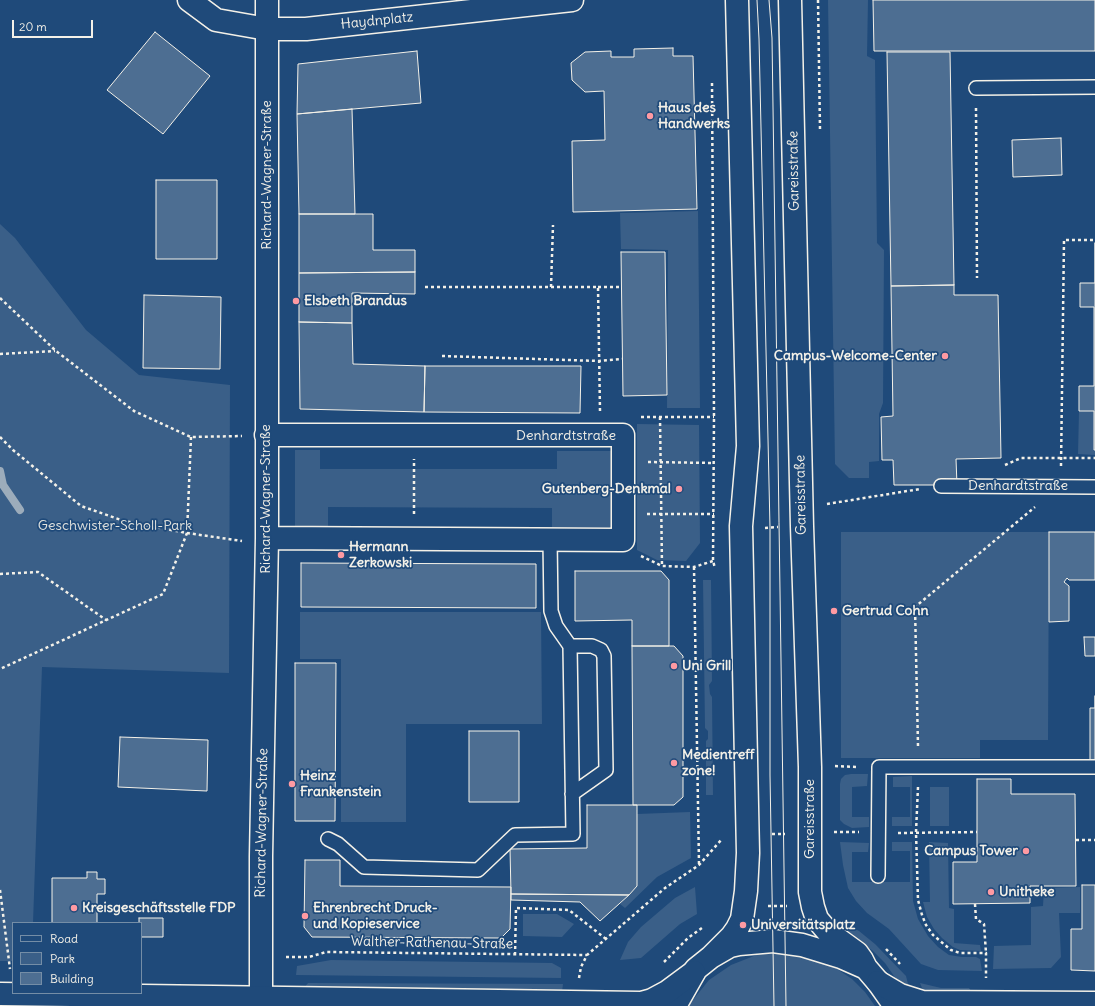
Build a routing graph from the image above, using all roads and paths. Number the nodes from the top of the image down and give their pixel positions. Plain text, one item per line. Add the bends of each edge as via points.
1 (189, 0) edge
2 (267, 0) edge
3 (572, 0) edge
4 (737, 0) edge
5 (790, 0) edge
6 (267, 29) junction
7 (712, 80) dead end
8 (1095, 87) edge
9 (976, 88) joint
10 (553, 225) dead end
11 (1095, 240) edge
12 (977, 278) dead end
13 (425, 287) dead end
14 (551, 287) junction
15 (598, 287) junction
16 (622, 287) dead end
17 (0, 298) edge
18 (56, 351) junction
19 (0, 354) edge
20 (442, 356) dead end
21 (623, 360) dead end
22 (599, 361) junction
23 (660, 417) junction
24 (714, 417) junction
25 (266, 435) junction
26 (414, 435) junction
27 (601, 435) junction
28 (623, 435) junction
29 (0, 437) edge
30 (191, 437) junction
31 (1061, 457) junction
32 (1095, 458) edge
33 (623, 462) junction
34 (660, 463) junction
35 (714, 463) junction
36 (1004, 465) dead end
37 (941, 486) joint
38 (1060, 486) junction
39 (1095, 487) edge
40 (827, 504) dead end
41 (623, 514) junction
42 (660, 514) junction
43 (714, 514) junction
44 (713, 526) junction
45 (741, 526) junction
46 (802, 526) junction
47 (187, 533) junction
48 (414, 539) junction
49 (550, 540) junction
50 (623, 540) junction
51 (267, 541) junction
52 (662, 566) junction
53 (694, 567) junction
54 (0, 574) edge
55 (107, 620) junction
56 (570, 646) junction
57 (0, 670) edge
58 (810, 767) junction
59 (879, 767) junction
60 (918, 767) junction
61 (1095, 767) edge
62 (572, 794) junction
63 (947, 832) dead end
64 (977, 832) dead end
65 (809, 833) junction
66 (748, 835) junction
67 (328, 839) dead end
68 (1076, 840) dead end
69 (1095, 840) edge
70 (699, 865) junction
71 (878, 876) dead end
72 (0, 890) edge
73 (975, 904) dead end
74 (766, 906) dead end
75 (789, 906) dead end
76 (606, 939) junction
77 (986, 953) junction
78 (515, 955) junction
79 (587, 955) junction
80 (285, 957) dead end
81 (711, 957) junction
82 (694, 972) junction
83 (11, 975) dead end
84 (872, 975) junction
85 (986, 984) dead end
86 (0, 994) edge
87 (261, 998) junction
88 (579, 1001) junction
89 (1095, 1003) edge
90 (675, 1006) edge
91 (895, 1006) edge

1 - 6 main road, Haydnplatz via 216,20
2 - 6 main road, Richard-Wagner-Straße
3 - 6 main road, Haydnplatz via 306,29
4 - 45 main road via 748,446
5 - 46 main road, Gareisstraße
6 - 25 main road, Richard-Wagner-Straße
7 - 24 path
8 - 9 lane
9 - 12 path
10 - 14 path
11 - 31 path via 1064,240
13 - 14 path
14 - 15 path
15 - 16 path
15 - 22 path
17 - 18 path
18 - 19 path
18 - 30 path via 134,411
20 - 22 path
21 - 22 path
22 - 27 path
23 - 24 path
23 - 28 path via 636,417
23 - 34 path
24 - 35 path
25 - 26 main road, Denhardtstraße
25 - 30 path
25 - 51 main road, Richard-Wagner-Straße
26 - 27 main road, Denhardtstraße
26 - 48 path
27 - 28 main road, Denhardtstraße
28 - 33 main road, Denhardtstraße
29 - 47 path via 81,506 124,521
30 - 47 path
31 - 32 path, Denhardtstraße
31 - 36 path, Denhardtstraße via 1021,458
31 - 38 path
33 - 34 path
33 - 41 main road, Denhardtstraße
34 - 35 path
34 - 42 path
35 - 43 path
37 - 38 lane, Denhardtstraße
37 - 40 path
38 - 39 lane, Denhardtstraße
38 - 60 path via 915,607
41 - 42 path
41 - 50 main road, Denhardtstraße
42 - 43 path
42 - 52 path
43 - 44 path
44 - 45 path
44 - 53 path via 713,561
45 - 46 path via 750,529
45 - 66 main road
46 - 58 main road, Gareisstraße
47 - 51 path
47 - 55 path via 164,594
48 - 49 main road
48 - 51 main road
49 - 50 main road
49 - 56 lane via 550,611 556,626
50 - 52 path via 634,554
51 - 87 main road, Richard-Wagner-Straße
52 - 53 path
53 - 70 path
54 - 55 path via 38,572
55 - 57 path
56 - 62 lane
56 - 62 lane via 592,646 601,650 604,656 606,770
58 - 59 path
58 - 65 main road, Gareisstraße
59 - 60 lane
59 - 71 lane
60 - 61 lane
60 - 77 path via 918,900 922,916 933,935 951,950 960,953
62 - 67 lane via 573,834 515,835 478,870 364,867 338,844
63 - 64 path
65 - 66 path
65 - 84 main road, Gareisstraße via 810,892 817,919 828,932 857,953
66 - 70 path via 724,837
66 - 81 main road via 746,891 742,918 732,936
68 - 69 path
70 - 76 path via 665,888
72 - 83 path
73 - 77 path via 976,919 984,924
74 - 75 path
76 - 78 path via 568,910 516,908
76 - 79 path
77 - 85 path
78 - 79 path, Walther-Rathenau-Straße
78 - 80 path, Walther-Rathenau-Straße via 326,952 309,957
79 - 88 path via 581,967
81 - 82 main road
81 - 84 main road via 739,944 761,941 785,942 841,957
82 - 88 main road via 667,992 649,1001
82 - 90 main road
84 - 89 main road via 900,995 922,1002
84 - 91 main road
86 - 87 main road
87 - 88 main road

